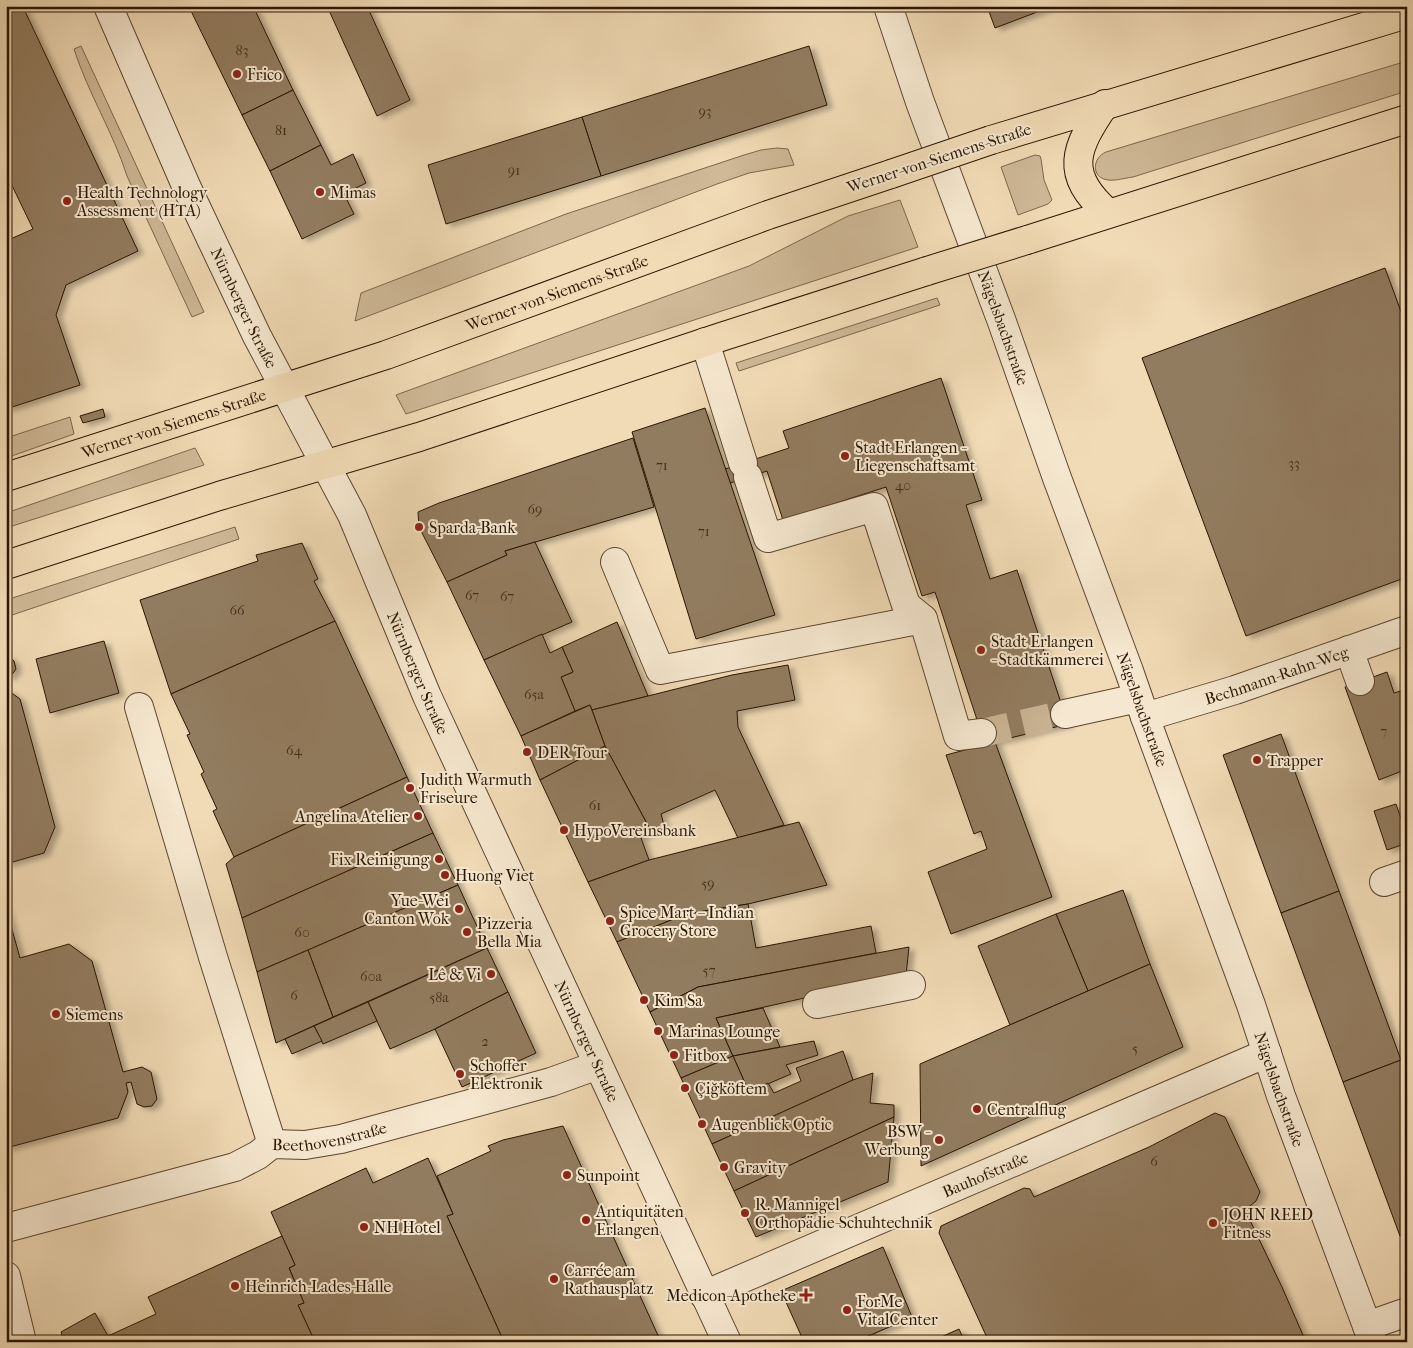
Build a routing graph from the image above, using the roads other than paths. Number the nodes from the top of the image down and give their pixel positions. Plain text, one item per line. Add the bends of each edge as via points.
1 (108, 6) edge
2 (888, 6) edge
3 (1407, 14) edge
4 (1106, 104) junction
5 (1407, 119) edge
6 (1108, 213) junction
7 (705, 342) junction
8 (285, 388) junction
9 (326, 465) junction
10 (6, 477) edge
11 (615, 562) dead end
12 (6, 565) edge
13 (923, 619) junction
14 (1407, 630) edge
15 (1349, 650) junction
16 (1360, 681) dead end
17 (138, 707) dead end
18 (1141, 707) junction
19 (1065, 714) tunnel mouth
20 (982, 733) tunnel mouth
21 (911, 985) dead end
22 (817, 1004) dead end
23 (1267, 1053) junction
24 (598, 1064) junction
25 (272, 1144) junction
26 (6, 1228) edge
27 (6, 1276) edge
28 (704, 1295) junction
29 (1407, 1312) edge
30 (1370, 1334) edge
31 (22, 1342) edge
32 (726, 1342) edge

1 - 8 street, Nürnberger Straße via 191,197
2 - 18 street, Nägelsbachstraße
3 - 4 main road, Werner-von-Siemens-Straße
4 - 6 main road via 1089,128 1078,161 1084,188
4 - 8 main road, Werner-von-Siemens-Straße, bridge via 768,215 386,355
5 - 6 main road
6 - 7 main road, bridge
7 - 9 main road
7 - 13 street via 768,538 874,507 906,605
8 - 9 street, Nürnberger Straße
8 - 10 main road, Werner-von-Siemens-Straße
9 - 12 main road
9 - 24 street, Nürnberger Straße via 352,515 427,696
11 - 13 street via 660,670
13 - 20 street via 958,736
14 - 15 street, Bechmann-Rahn-Weg
15 - 16 street
15 - 18 street, Bechmann-Rahn-Weg via 1203,700
17 - 25 street
18 - 19 street, Bechmann-Rahn-Weg
18 - 23 street, Nägelsbachstraße
21 - 22 street
23 - 28 street, Bauhofstraße
23 - 30 street, Nägelsbachstraße
24 - 25 street, Beethovenstraße via 551,1082 341,1139 305,1145
24 - 28 street, Nürnberger Straße
25 - 26 street, Beethovenstraße via 235,1167
27 - 31 street
28 - 32 street, Nürnberger Straße
29 - 30 street, Nägelsbachstraße

